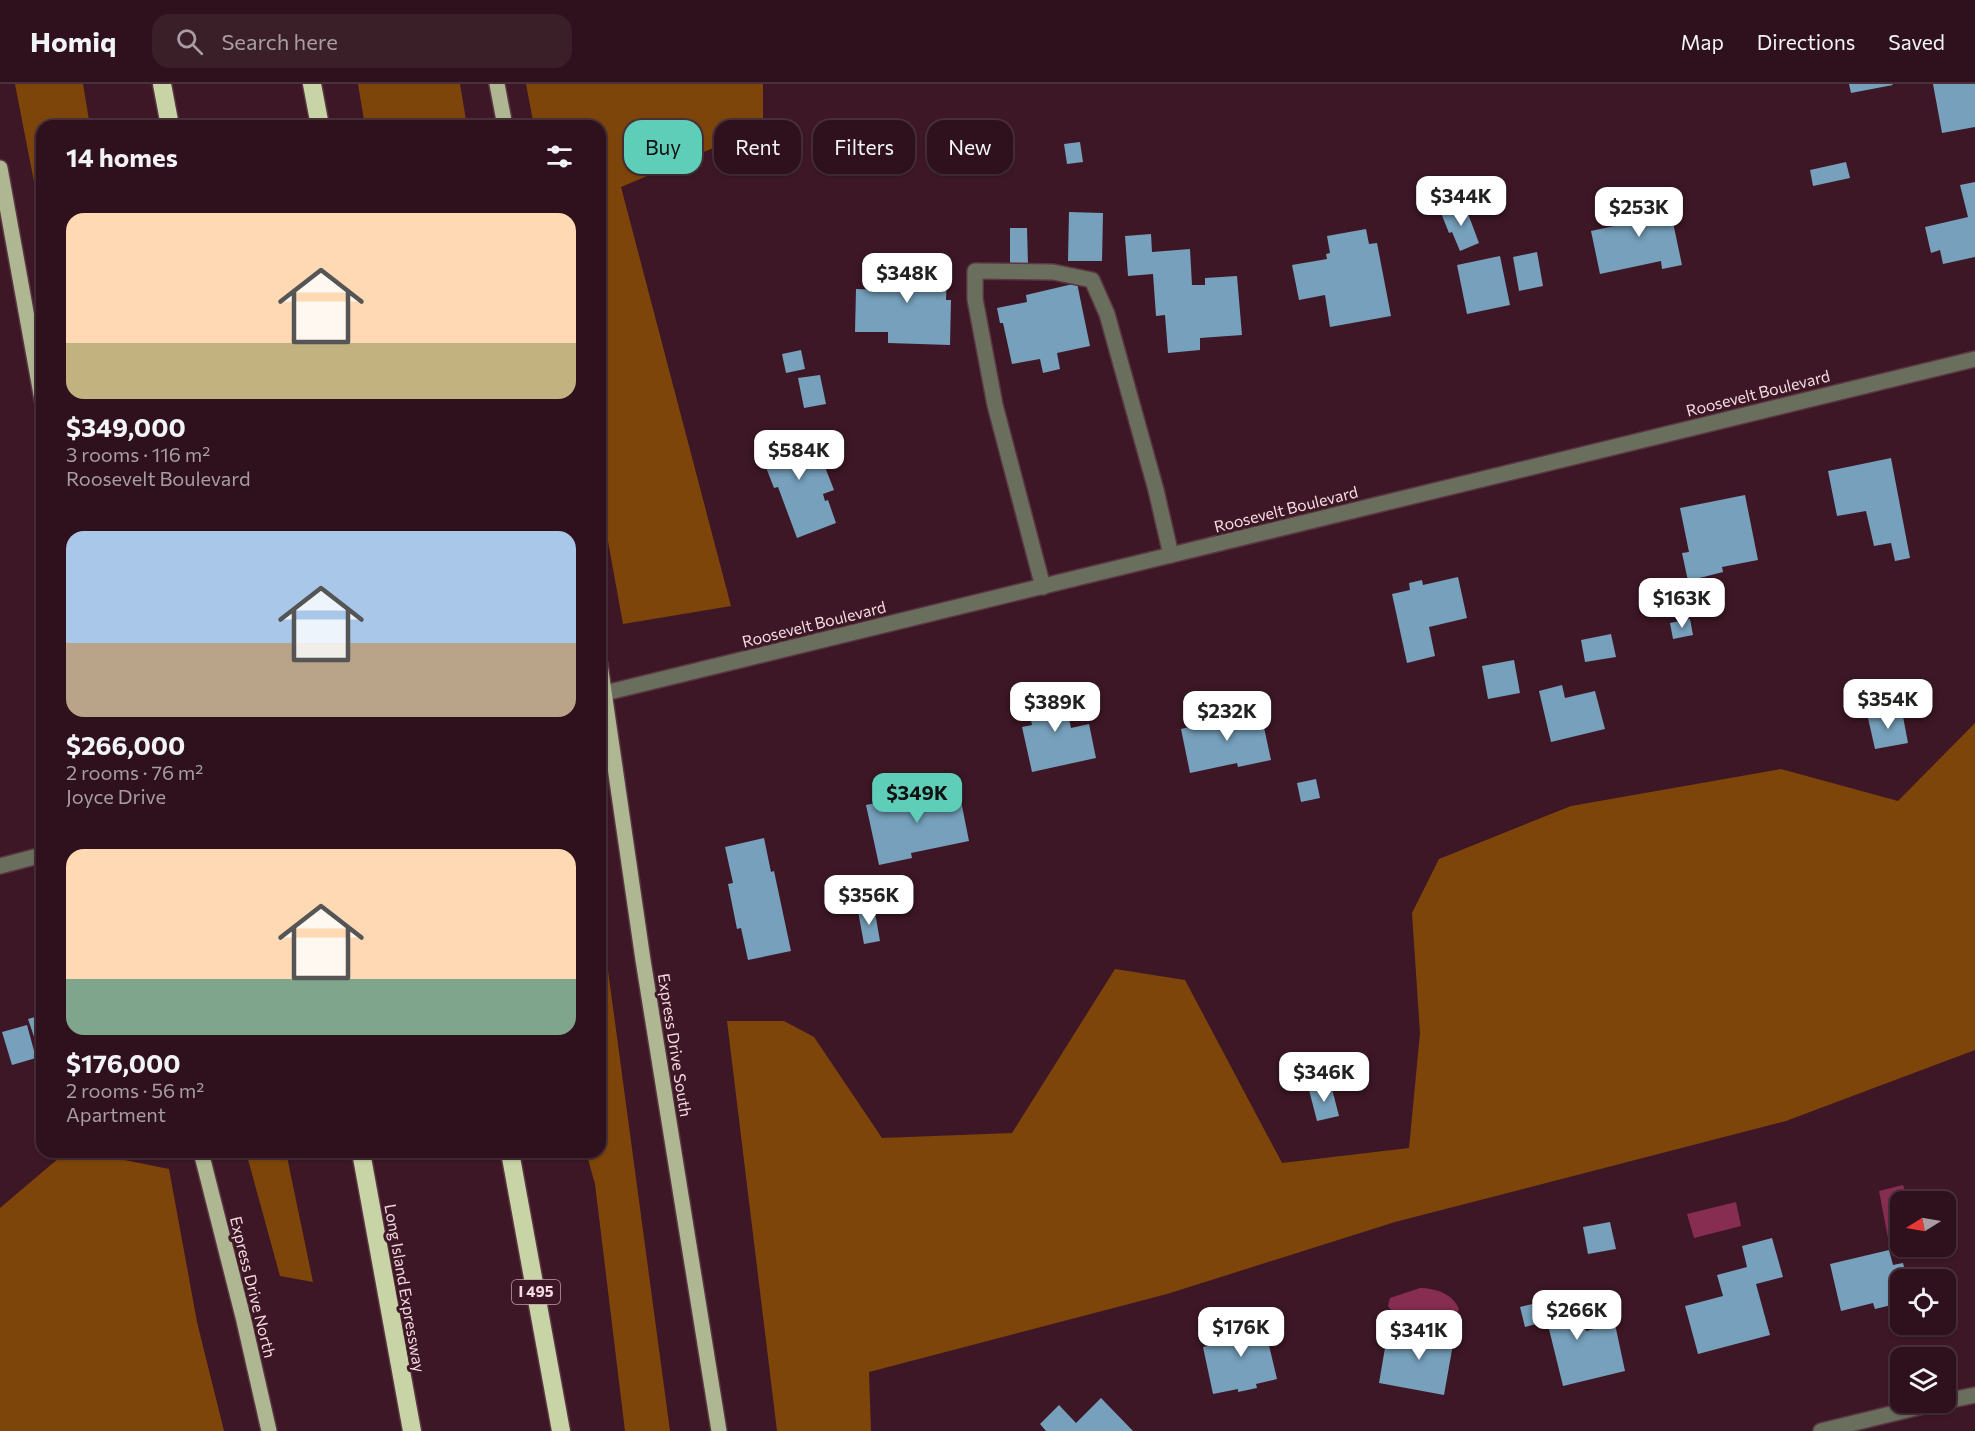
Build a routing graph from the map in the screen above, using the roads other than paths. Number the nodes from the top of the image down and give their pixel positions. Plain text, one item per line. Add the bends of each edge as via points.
1 (162, 84) edge
2 (312, 84) edge
3 (497, 84) edge
4 (169, 120) edge
5 (319, 120) edge
6 (504, 120) edge
7 (0, 168) edge
8 (1975, 359) edge
9 (36, 366) edge
10 (1171, 555) junction
11 (1042, 587) junction
12 (606, 693) edge
13 (606, 700) edge
14 (36, 857) edge
15 (0, 866) edge
16 (203, 1158) edge
17 (361, 1158) edge
18 (511, 1158) edge
19 (1975, 1395) edge
20 (1956, 1399) edge
21 (1895, 1413) edge
22 (268, 1431) edge
23 (412, 1431) edge
24 (561, 1431) edge
25 (719, 1431) edge
26 (1821, 1431) edge

1 - 4 highway
2 - 5 highway
3 - 6 main road
7 - 9 main road
8 - 10 street, Roosevelt Boulevard
10 - 11 street, Roosevelt Boulevard
10 - 11 street via 1107,314 1092,280 1053,272 975,272 975,299 995,405
11 - 12 street, Roosevelt Boulevard
13 - 25 main road, Express Drive South via 643,960
14 - 15 street
16 - 22 main road, Express Drive North
17 - 23 highway, Long Island Expressway
18 - 24 highway, I 495
19 - 20 street
21 - 26 street

